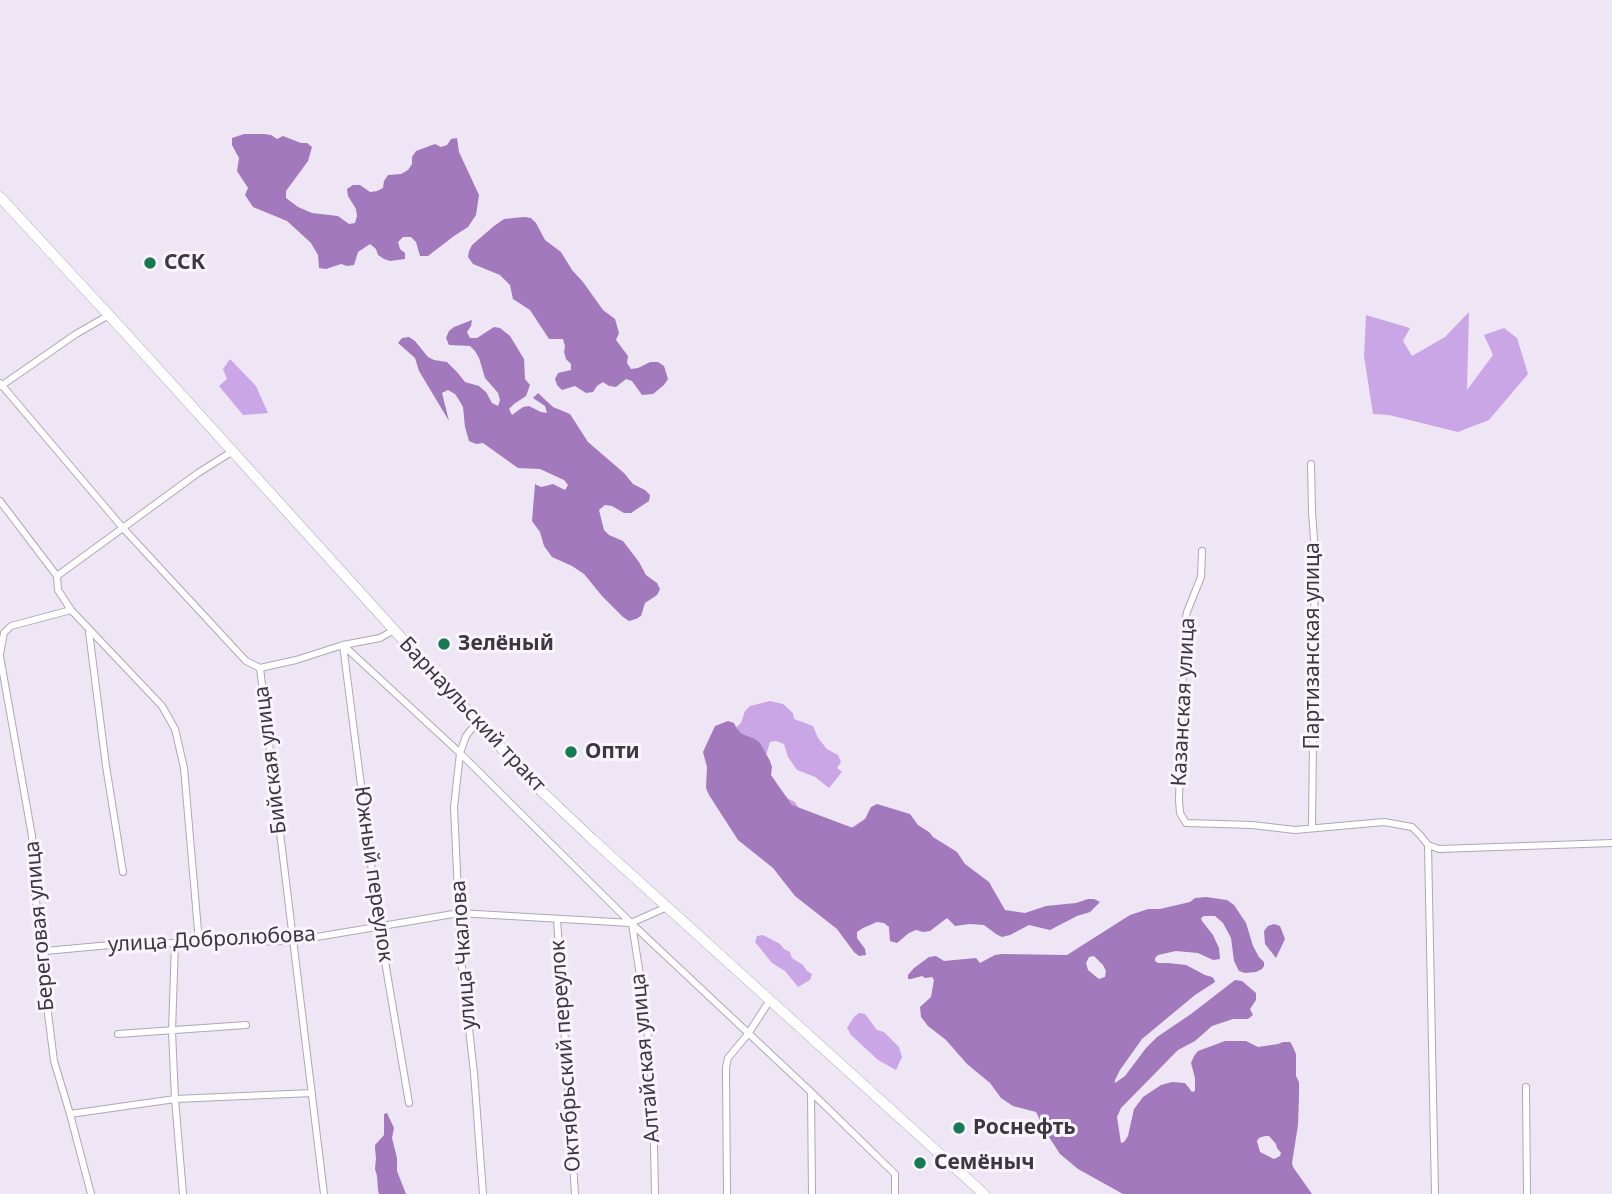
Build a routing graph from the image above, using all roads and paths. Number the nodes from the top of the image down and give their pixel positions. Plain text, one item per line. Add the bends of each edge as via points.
1 (0, 197) edge
2 (108, 315) junction
3 (1, 385) edge
4 (233, 452) junction
5 (1311, 464) dead end
6 (0, 501) edge
7 (122, 527) junction
8 (1202, 551) dead end
9 (57, 576) junction
10 (71, 610) junction
11 (394, 629) junction
12 (89, 630) junction
13 (343, 645) junction
14 (0, 655) edge
15 (260, 668) junction
16 (478, 721) junction
17 (460, 753) junction
18 (1312, 828) junction
19 (1612, 843) edge
20 (1427, 845) junction
21 (123, 872) dead end
22 (667, 907) junction
23 (459, 913) junction
24 (557, 919) junction
25 (631, 923) junction
26 (379, 926) junction
27 (293, 941) junction
28 (199, 942) junction
29 (175, 943) junction
30 (45, 951) junction
31 (770, 1000) junction
32 (246, 1025) dead end
33 (172, 1031) junction
34 (118, 1034) dead end
35 (748, 1034) junction
36 (1526, 1087) dead end
37 (811, 1092) junction
38 (312, 1093) junction
39 (175, 1099) junction
40 (409, 1103) dead end
41 (70, 1114) junction
42 (91, 1194) edge
43 (183, 1194) edge
44 (324, 1194) edge
45 (483, 1194) edge
46 (575, 1194) edge
47 (654, 1194) edge
48 (727, 1194) edge
49 (812, 1194) edge
50 (895, 1194) edge
51 (984, 1194) edge
52 (1435, 1194) edge
53 (1527, 1194) edge

1 - 2 main road, Барнаульский тракт
2 - 3 street
2 - 4 main road, Барнаульский тракт
3 - 7 street, Бийская улица
4 - 7 street
4 - 11 main road, Барнаульский тракт
5 - 18 street, Партизанская улица via 1315,553
6 - 9 street
7 - 9 street
7 - 15 street, Бийская улица via 246,661
8 - 18 street, Казанская улица via 1201,577 1184,627 1180,813 1186,823
9 - 10 street via 58,590
10 - 12 street
10 - 14 street, Береговая улица via 11,626 4,633
11 - 13 street via 380,638
11 - 16 main road, Барнаульский тракт
12 - 21 street
12 - 28 street via 162,706 174,729 184,768
13 - 15 street
13 - 17 street
13 - 26 street, Южный переулок
14 - 30 street, Береговая улица via 32,835 35,896
15 - 27 street, Бийская улица
16 - 17 street, улица Чкалова
16 - 22 main road, Барнаульский тракт via 531,781
17 - 23 street, улица Чкалова via 454,807
17 - 25 street
18 - 20 street via 1384,822 1412,827
19 - 20 street via 1439,849
20 - 52 street
22 - 25 street, улица Добролюбова
22 - 31 main road, Барнаульский тракт
23 - 24 street, улица Добролюбова
23 - 26 street, улица Добролюбова
23 - 45 street, улица Чкалова
24 - 25 street, улица Добролюбова
24 - 46 street, Октябрьский переулок
25 - 35 street
25 - 47 street, Алтайская улица via 653,1096
26 - 27 street, улица Добролюбова
26 - 40 street, Южный переулок
27 - 28 street, улица Добролюбова
27 - 38 street, Бийская улица
28 - 29 street, улица Добролюбова
29 - 30 street, улица Добролюбова
29 - 33 street
30 - 41 street, Береговая улица via 43,974 54,1061
31 - 35 street
31 - 51 main road, Барнаульский тракт
32 - 33 street
33 - 34 street
33 - 39 street
35 - 37 street
35 - 48 street via 726,1067
36 - 53 street
37 - 49 street
37 - 50 street via 895,1174
38 - 39 street
38 - 44 street, Бийская улица
39 - 41 street
39 - 43 street
41 - 42 street, Береговая улица

